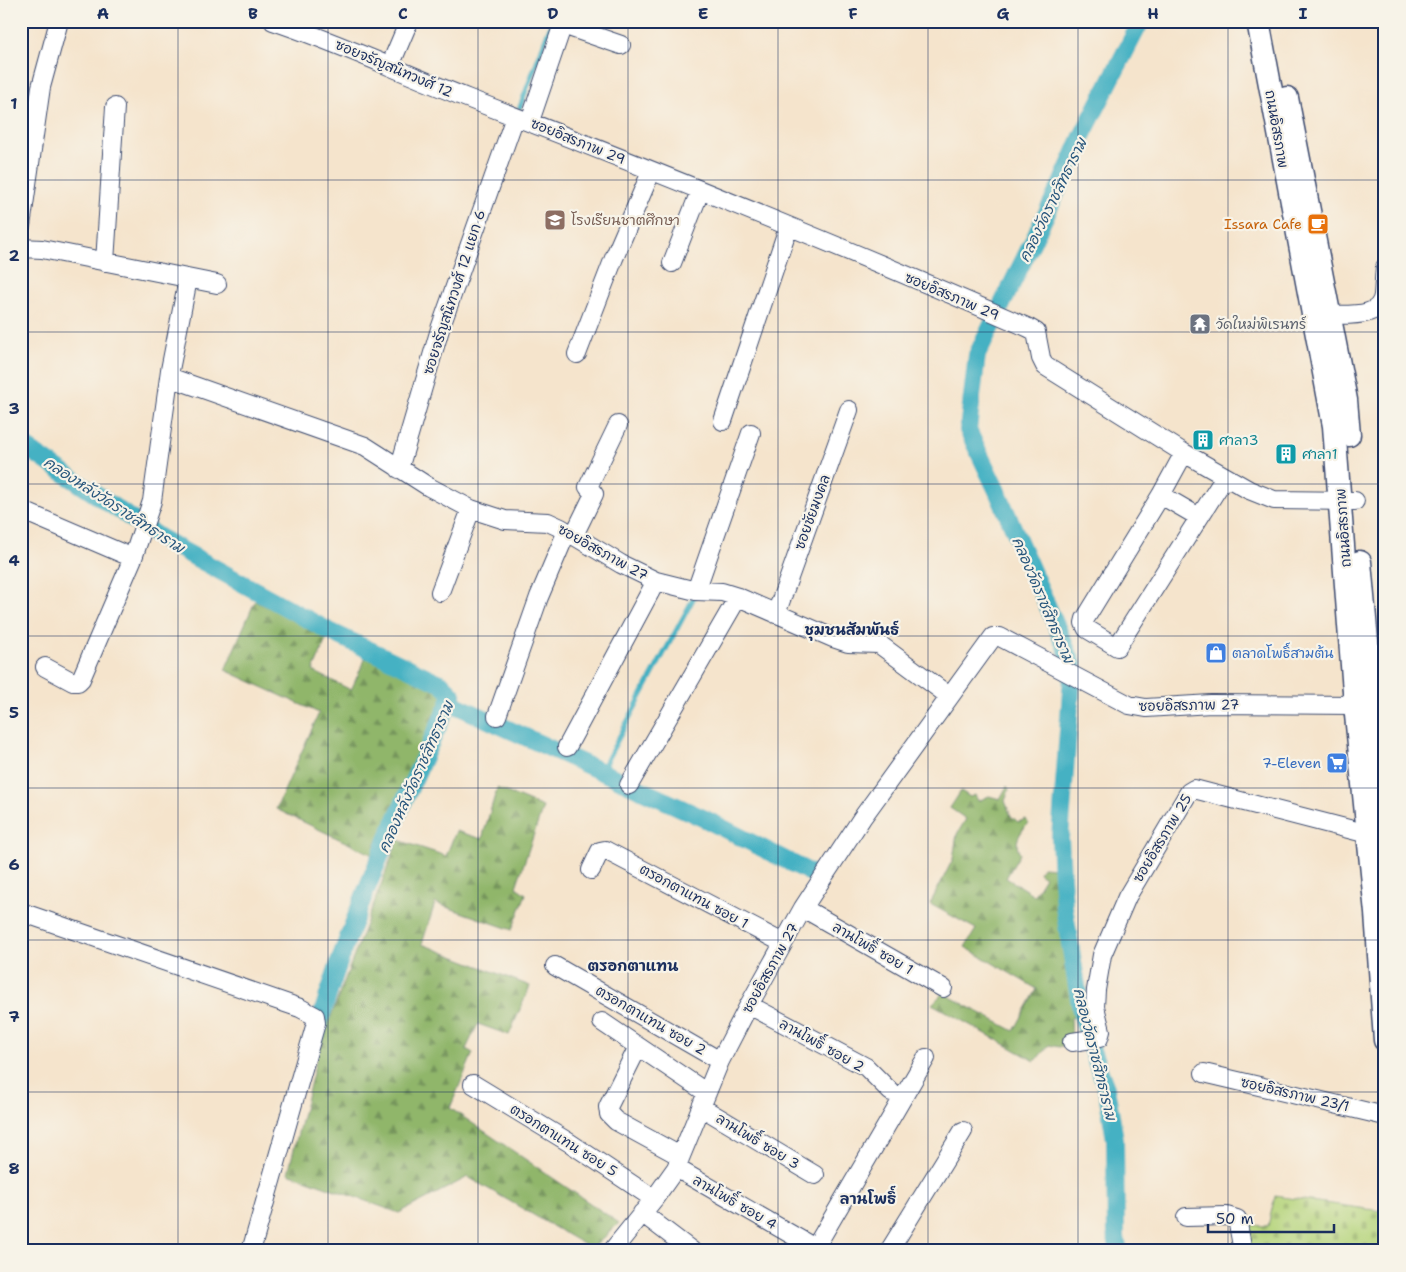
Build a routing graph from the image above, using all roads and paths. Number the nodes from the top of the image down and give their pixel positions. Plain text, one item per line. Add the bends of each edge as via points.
1 (59, 21) edge
2 (273, 21) edge
3 (409, 21) edge
4 (1258, 21) edge
5 (1272, 21) edge
6 (563, 23) edge
7 (320, 29) edge
8 (620, 46) dead end
9 (390, 66) junction
10 (115, 107) dead end
11 (522, 119) junction
12 (651, 172) junction
13 (700, 191) junction
14 (21, 226) edge
15 (788, 228) junction
16 (21, 248) edge
17 (105, 262) junction
18 (672, 263) dead end
19 (1385, 266) edge
20 (188, 279) junction
21 (218, 284) dead end
22 (1329, 316) junction
23 (577, 354) dead end
24 (169, 378) junction
25 (849, 410) dead end
26 (723, 421) dead end
27 (618, 425) dead end
28 (751, 434) dead end
29 (1184, 453) junction
30 (399, 469) junction
31 (1225, 477) junction
32 (1161, 495) junction
33 (1348, 501) junction
34 (471, 509) junction
35 (21, 510) edge
36 (1199, 517) junction
37 (570, 533) junction
38 (133, 558) junction
39 (656, 581) junction
40 (696, 591) junction
41 (440, 592) dead end
42 (738, 597) junction
43 (776, 614) junction
44 (45, 667) dead end
45 (949, 696) junction
46 (1355, 705) junction
47 (497, 716) dead end
48 (1373, 735) edge
49 (567, 747) dead end
50 (629, 785) dead end
51 (1368, 834) junction
52 (1385, 848) edge
53 (591, 870) dead end
54 (803, 908) junction
55 (21, 912) edge
56 (1381, 930) edge
57 (783, 943) junction
58 (555, 966) dead end
59 (943, 988) dead end
60 (749, 1005) junction
61 (602, 1022) dead end
62 (1385, 1040) edge
63 (1072, 1042) dead end
64 (638, 1046) junction
65 (926, 1058) dead end
66 (720, 1061) junction
67 (1204, 1073) dead end
68 (473, 1084) dead end
69 (890, 1092) dead end
70 (704, 1100) junction
71 (1385, 1116) edge
72 (963, 1131) dead end
73 (678, 1162) junction
74 (815, 1175) dead end
75 (654, 1199) junction
76 (642, 1213) junction
77 (1186, 1217) dead end
78 (818, 1249) edge
79 (250, 1251) edge
80 (612, 1251) edge
81 (692, 1251) edge
82 (889, 1251) edge
83 (1243, 1251) edge

1 - 14 street via 41,87
2 - 7 street, ซอยจรัญสนิทวงศ์ 12
3 - 9 street
4 - 33 main road, ถนนอิสรภาพ
5 - 22 main road
6 - 8 street
6 - 11 street, ซอยจรัญสนิทวงศ์ 12 แยก 6
7 - 9 street, ซอยจรัญสนิทวงศ์ 12
9 - 11 street, ซอยจรัญสนิทวงศ์ 12
10 - 17 street
11 - 12 street, ซอยอิสรภาพ 29
11 - 30 street, ซอยจรัญสนิทวงศ์ 12 แยก 6 via 440,330
12 - 13 street, ซอยอิสรภาพ 29
12 - 23 street
13 - 15 street, ซอยอิสรภาพ 29
13 - 18 street
15 - 26 street
15 - 29 street, ซอยอิสรภาพ 29 via 1036,332 1041,358 1051,370
16 - 17 street
17 - 20 street
19 - 22 street via 1379,306 1371,313
20 - 21 street
20 - 24 street
22 - 33 main road via 1346,400
24 - 30 street, ซอยอิสรภาพ 27 via 365,446
24 - 38 street via 149,511
25 - 43 street, ซอยชัยมงคล
27 - 37 street via 588,487 594,494
28 - 40 street
29 - 31 street, ซอยอิสรภาพ 29
29 - 32 street
30 - 34 street, ซอยอิสรภาพ 27
31 - 33 street, ซอยอิสรภาพ 29 via 1274,500
31 - 36 street
32 - 36 street
32 - 36 street via 1085,619 1087,629 1117,647
33 - 46 main road, ถนนอิสรภาพ
33 - 48 main road
34 - 37 street, ซอยอิสรภาพ 27 via 505,520 548,522
34 - 41 street
35 - 38 street
37 - 39 street, ซอยอิสรภาพ 27
37 - 47 street via 539,597
38 - 44 street via 81,679 73,682
39 - 40 street, ซอยอิสรภาพ 27
39 - 49 street
40 - 42 street, ซอยอิสรภาพ 27 via 722,592
42 - 43 street, ซอยอิสรภาพ 27
42 - 50 street
43 - 45 street, ซอยอิสรภาพ 27 via 848,643 879,644
45 - 46 street, ซอยอิสรภาพ 27 via 993,637 1000,637 1129,705 1146,708 1211,704
45 - 54 street, ซอยอิสรภาพ 27
46 - 48 main road, ถนนอิสรภาพ
48 - 51 main road, ถนนอิสรภาพ
48 - 52 main road
51 - 56 main road, ถนนอิสรภาพ
51 - 63 street, ซอยอิสรภาพ 25 via 1194,789 1189,792 1131,890 1102,954 1095,1007 1098,1036
53 - 57 street, ตรอกตาแทน ซอย 1 via 600,851 605,850
54 - 57 street, ซอยอิสรภาพ 27
54 - 59 street, ลานโพธิ์ ซอย 1
55 - 79 street via 300,1008 315,1016 316,1023
56 - 62 main road, ถนนอิสรภาพ
57 - 60 street, ซอยอิสรภาพ 27
58 - 66 street, ตรอกตาแทน ซอย 2
60 - 66 street, ซอยอิสรภาพ 27
60 - 69 street, ลานโพธิ์ ซอย 2 via 866,1068
61 - 64 street, ลานโพธิ์ ซอย 3
64 - 70 street, ลานโพธิ์ ซอย 3
64 - 73 street, ลานโพธิ์ ซอย 4 via 608,1107 609,1114
65 - 78 street
66 - 70 street, ซอยอิสรภาพ 27
67 - 71 street, ซอยอิสรภาพ 23/1
68 - 75 street, ตรอกตาแทน ซอย 5
70 - 73 street, ซอยอิสรภาพ 27
70 - 74 street, ลานโพธิ์ ซอย 3
72 - 82 street
73 - 75 street, ซอยอิสรภาพ 27
73 - 78 street, ลานโพธิ์ ซอย 4
75 - 76 street, ซอยอิสรภาพ 27
76 - 80 street, ซอยอิสรภาพ 27
76 - 81 street
77 - 83 street via 1236,1218

